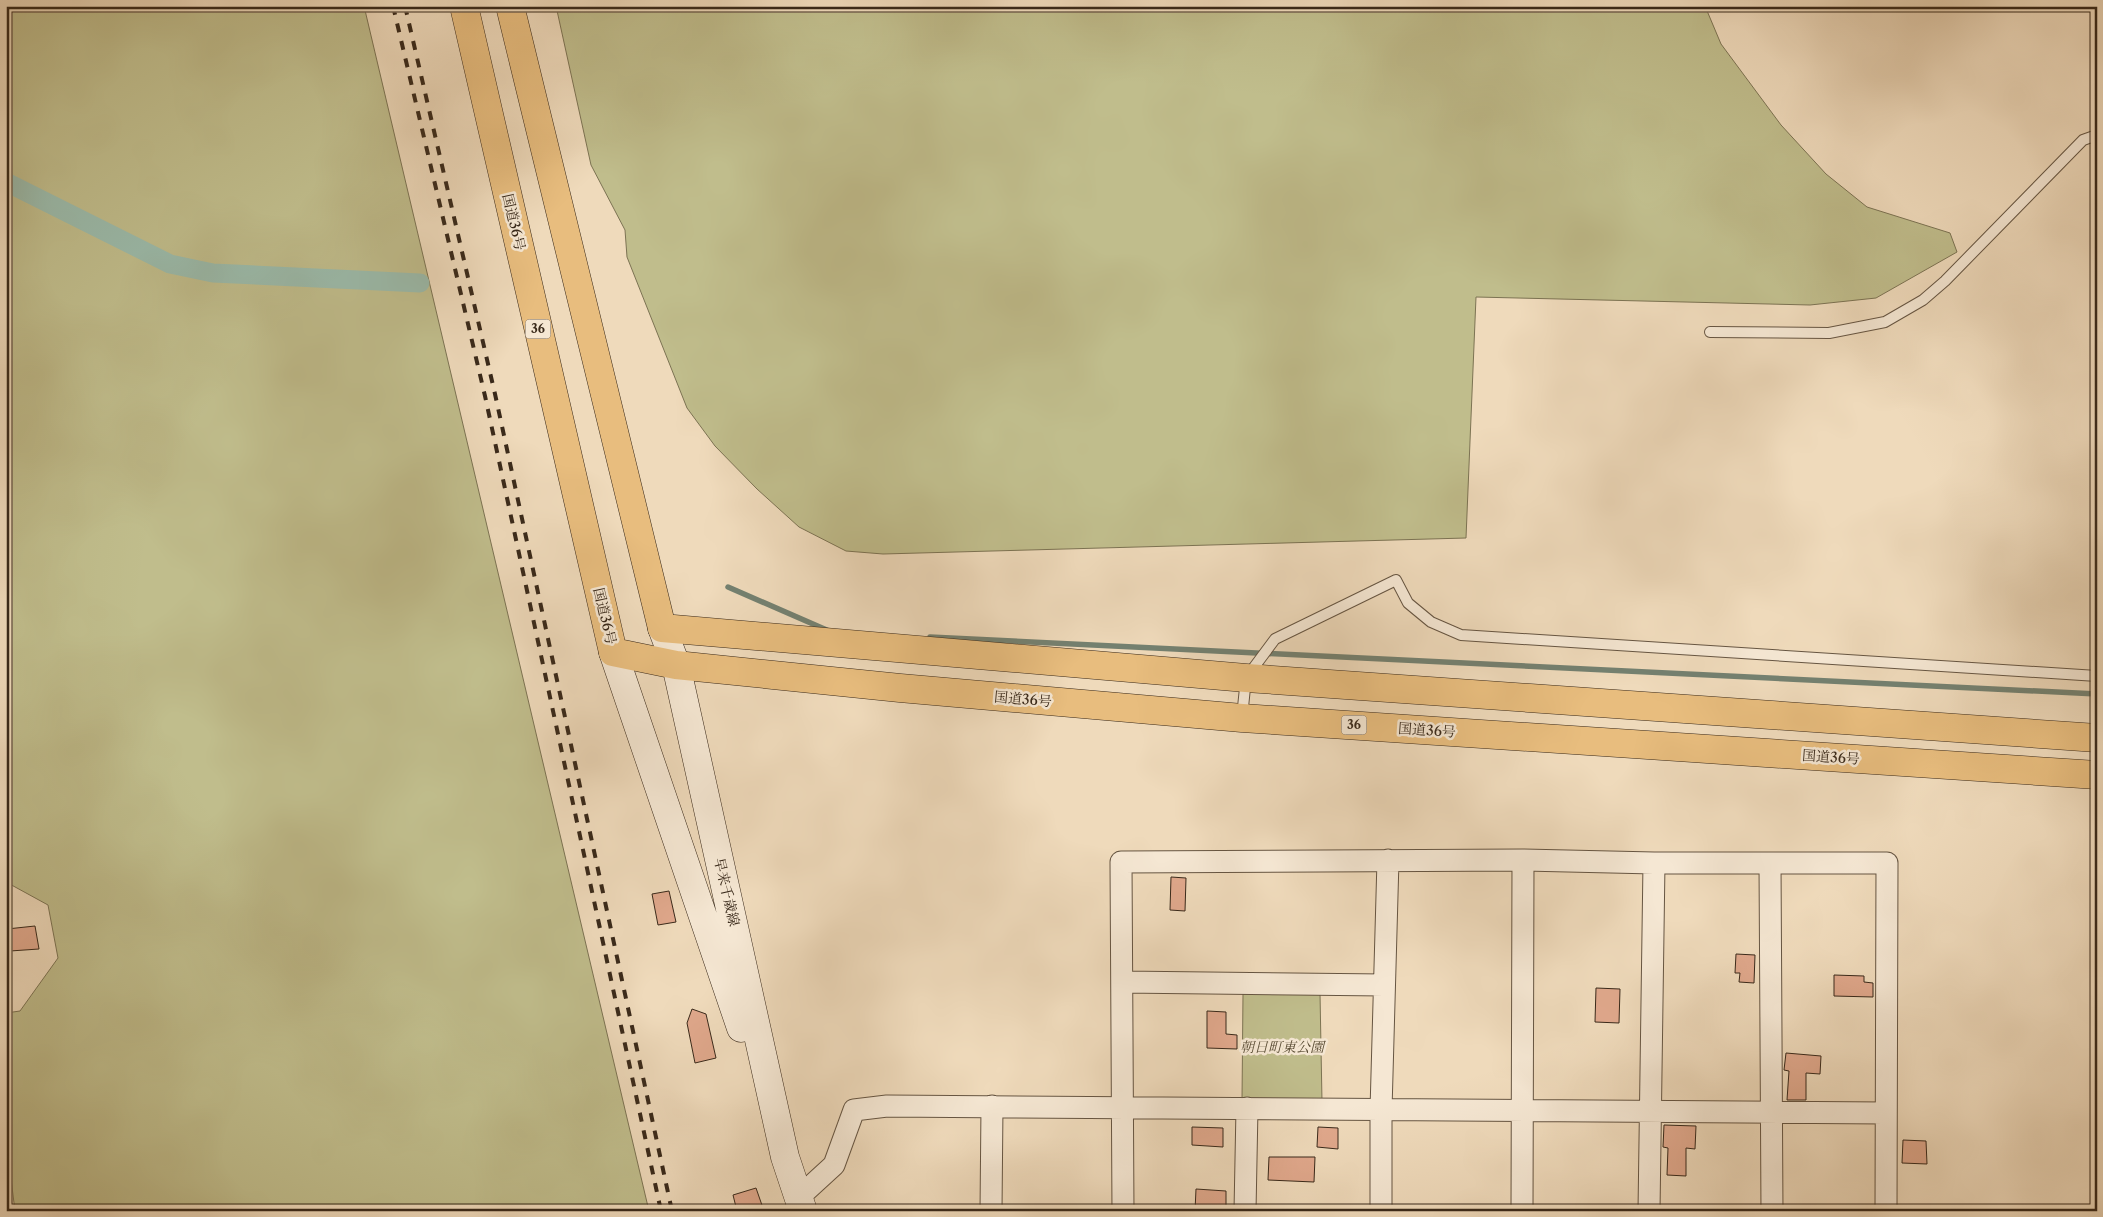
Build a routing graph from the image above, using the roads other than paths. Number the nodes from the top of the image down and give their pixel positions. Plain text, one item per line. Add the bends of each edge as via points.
1 (464, 6) edge
2 (510, 6) edge
3 (2097, 135) edge
4 (1710, 332) dead end
5 (662, 628) junction
6 (613, 652) junction
7 (676, 665) junction
8 (2097, 676) edge
9 (1246, 678) junction
10 (1242, 718) junction
11 (2097, 738) edge
12 (2097, 775) edge
13 (1388, 860) junction
14 (1523, 860) junction
15 (1654, 863) junction
16 (1770, 863) junction
17 (1122, 982) junction
18 (1384, 985) junction
19 (992, 1106) junction
20 (1123, 1108) junction
21 (1247, 1108) junction
22 (1381, 1110) junction
23 (1523, 1111) junction
24 (1649, 1112) junction
25 (1771, 1112) junction
26 (1885, 1113) junction
27 (785, 1157) junction
28 (801, 1204) edge
29 (991, 1211) edge
30 (1123, 1211) edge
31 (1245, 1211) edge
32 (1381, 1211) edge
33 (1522, 1211) edge
34 (1649, 1211) edge
35 (1772, 1211) edge
36 (1886, 1211) edge

1 - 6 highway, 国道36号 / 36
2 - 5 highway
3 - 4 lane via 2083,140 1946,281 1923,300 1885,322 1829,333
5 - 6 highway
5 - 7 main road, 早来千歳線
5 - 9 highway
6 - 7 highway, 国道36号 / 36
6 - 27 main road, 早来千歳線
7 - 10 highway, 国道36号 / 36
7 - 27 main road, 早来千歳線
8 - 9 lane via 1461,635 1431,622 1408,603 1396,580 1275,639
9 - 10 lane
9 - 11 highway
10 - 12 highway, 国道36号 / 36
13 - 14 street
13 - 17 street via 1121,862
13 - 18 street
14 - 15 street
14 - 23 street
15 - 16 street
15 - 24 street
16 - 25 street
16 - 26 street via 1887,863
17 - 18 street
17 - 20 street
18 - 22 street
19 - 20 street
19 - 28 street via 887,1106 854,1110 834,1164
19 - 29 street
20 - 21 street
20 - 30 street
21 - 22 street
21 - 31 street
22 - 23 street
22 - 32 street
23 - 24 street
23 - 33 street
24 - 25 street
24 - 34 street
25 - 26 street
25 - 35 street
26 - 36 street
27 - 28 main road, 早来千歳線

